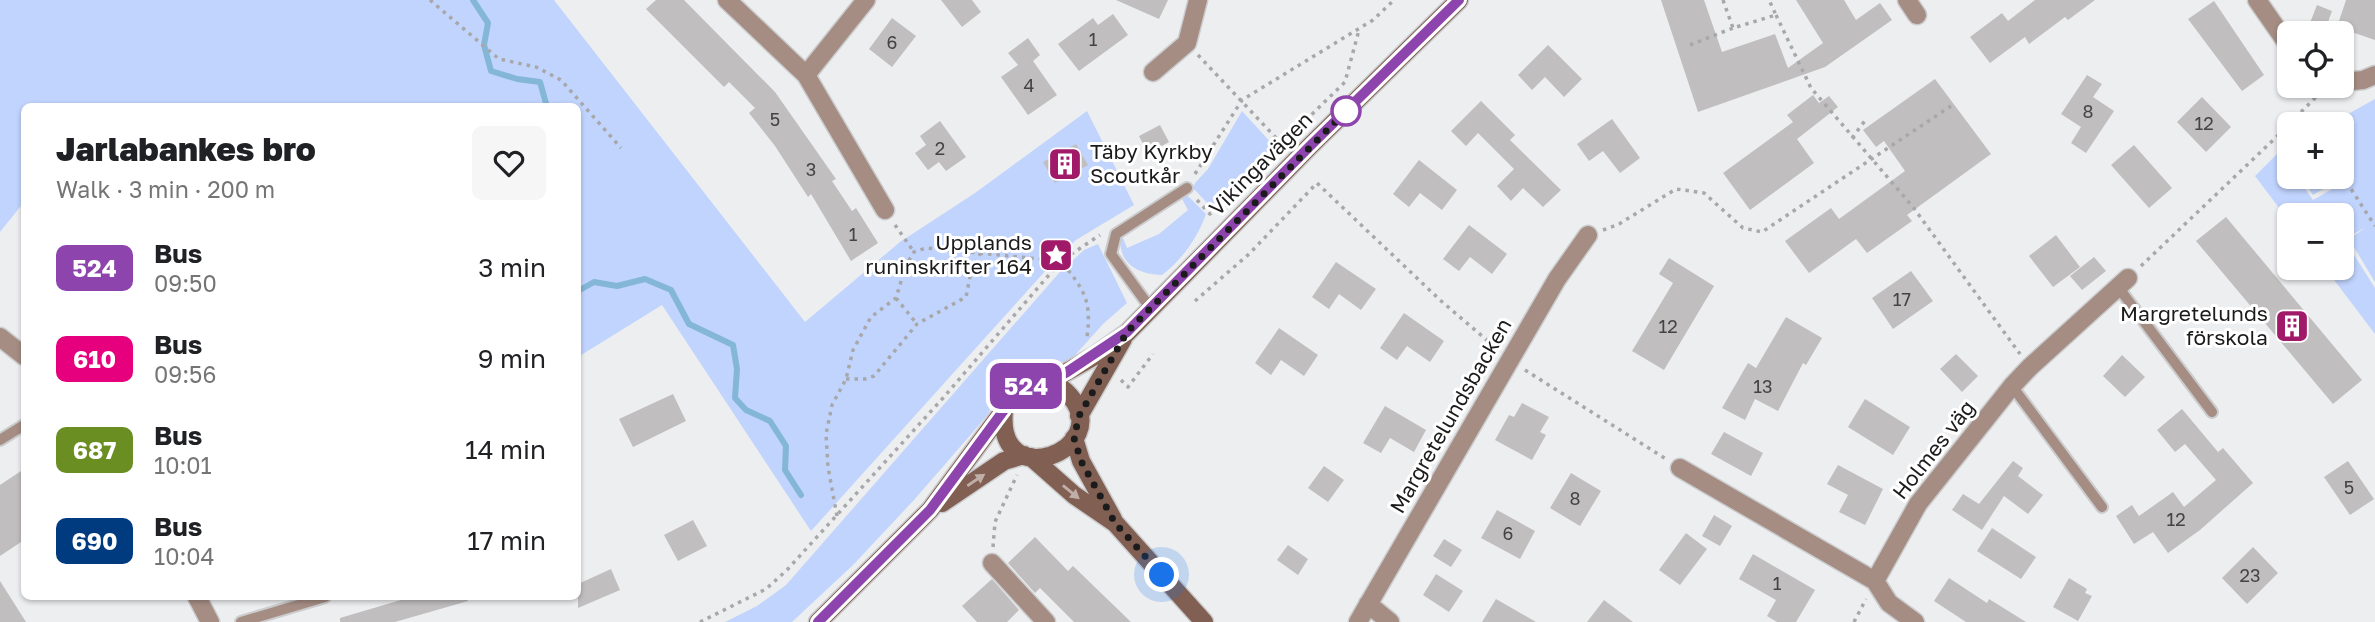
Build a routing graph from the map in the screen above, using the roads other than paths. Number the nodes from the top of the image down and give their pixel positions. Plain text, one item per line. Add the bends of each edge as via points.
1 (727, 0) edge
2 (866, 0) edge
3 (1198, 0) edge
4 (1460, 0) edge
5 (2257, 0) edge
6 (2277, 29) edge
7 (1153, 72) dead end
8 (806, 75) junction
9 (2375, 75) edge
10 (2354, 81) edge
11 (1184, 186) road end
12 (885, 210) road end
13 (1588, 235) road end
14 (2123, 283) joint
15 (1151, 309) junction
16 (1127, 332) junction
17 (0, 337) edge
18 (21, 354) edge
19 (1047, 383) junction
20 (2012, 386) junction
21 (1004, 410) junction
22 (2211, 412) dead end
23 (1079, 416) junction
24 (21, 427) edge
25 (1074, 438) junction
26 (0, 440) edge
27 (1027, 462) junction
28 (1680, 468) road end
29 (2102, 506) dead end
30 (930, 510) junction
31 (1115, 523) junction
32 (992, 563) road end
33 (1875, 581) junction
34 (199, 600) edge
35 (316, 600) edge
36 (1368, 604) junction
37 (210, 622) edge
38 (241, 622) edge
39 (818, 622) edge
40 (1046, 622) edge
41 (1204, 622) edge
42 (1357, 622) edge
43 (1390, 622) edge
44 (1915, 622) edge

1 - 8 street
2 - 8 street
3 - 7 street via 1186,43
4 - 15 main road, Vikingavägen
5 - 6 street
8 - 12 street
9 - 10 street
11 - 15 lane via 1116,234 1111,254
13 - 36 street, Margretelundsbacken via 1509,359
14 - 20 street, Holmes väg
14 - 22 lane
15 - 16 main road, Vikingavägen
16 - 19 main road, Vikingavägen
16 - 23 main road, Vikingavägen
17 - 18 street
19 - 21 main road, Vikingavägen via 1019,389
19 - 23 main road via 1070,396
20 - 29 lane
20 - 33 street, Holmes väg via 1918,504
21 - 27 main road via 1005,438
21 - 30 main road, Vikingavägen
23 - 25 main road, Vikingavägen
24 - 26 lane
25 - 27 main road, Vikingavägen via 1057,455
25 - 31 main road via 1081,461
30 -> 27 main road, Vikingavägen via 1004,461
27 -> 31 main road
28 - 33 street
30 - 39 main road, Vikingavägen
31 - 41 main road
32 - 40 street
33 - 44 street via 1889,603
34 - 37 street
35 - 38 lane
36 - 42 street, Margretelundsbacken
36 - 43 street

